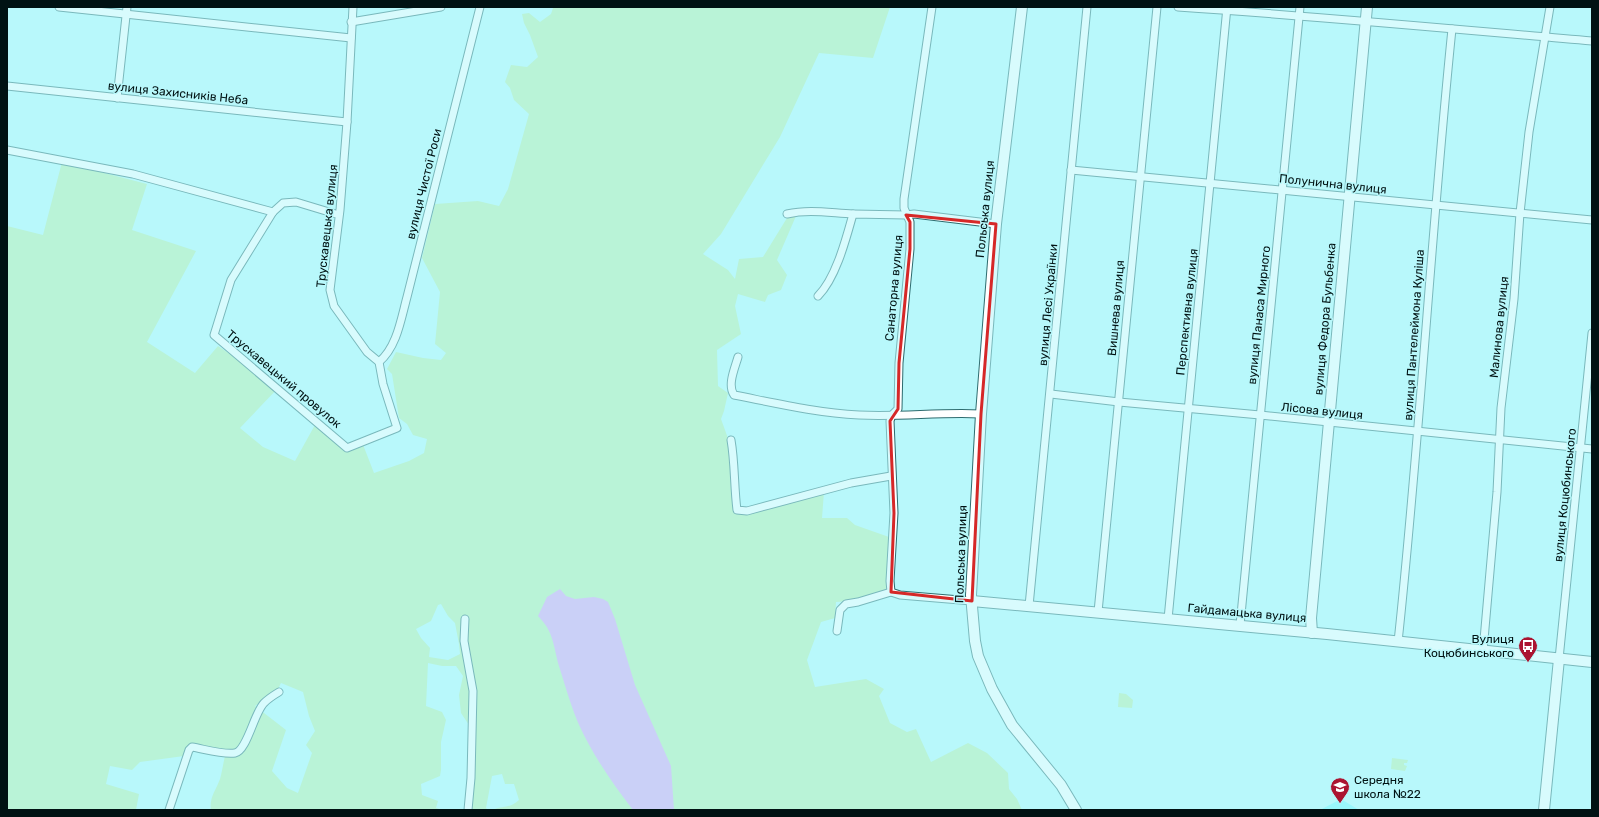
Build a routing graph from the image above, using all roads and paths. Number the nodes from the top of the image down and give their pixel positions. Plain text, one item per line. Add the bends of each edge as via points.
1 (59, 7) edge
2 (353, 7) edge
3 (441, 7) edge
4 (480, 7) edge
5 (932, 7) edge
6 (1022, 7) edge
7 (1087, 7) edge
8 (1157, 7) edge
9 (1178, 7) edge
10 (1300, 7) edge
11 (1367, 7) edge
12 (1550, 7) edge
13 (1227, 9) edge
14 (127, 10) edge
15 (1299, 15) junction
16 (351, 22) junction
17 (1366, 22) junction
18 (1452, 29) junction
19 (1545, 37) junction
20 (351, 38) junction
21 (1592, 41) edge
22 (7, 86) edge
23 (117, 98) junction
24 (347, 122) junction
25 (7, 150) edge
26 (1071, 170) junction
27 (1139, 176) junction
28 (1210, 183) junction
29 (1282, 190) junction
30 (1349, 197) junction
31 (1435, 205) junction
32 (273, 212) junction
33 (1520, 213) junction
34 (787, 214) dead end
35 (853, 214) junction
36 (339, 215) junction
37 (906, 215) junction
38 (1592, 220) edge
39 (996, 224) junction
40 (818, 296) dead end
41 (1592, 333) edge
42 (738, 357) dead end
43 (379, 362) junction
44 (1051, 394) junction
45 (1119, 402) junction
46 (1188, 409) junction
47 (981, 414) junction
48 (892, 415) junction
49 (1260, 415) junction
50 (1329, 423) junction
51 (1418, 432) junction
52 (1499, 439) junction
53 (731, 440) dead end
54 (1581, 448) junction
55 (1592, 449) edge
56 (891, 476) junction
57 (891, 592) junction
58 (972, 601) junction
59 (1029, 606) junction
60 (1098, 612) junction
61 (1168, 619) junction
62 (465, 620) dead end
63 (1240, 626) junction
64 (837, 630) dead end
65 (1312, 632) junction
66 (1398, 642) junction
67 (1483, 651) junction
68 (1559, 660) junction
69 (1592, 662) edge
70 (279, 692) dead end
71 (169, 810) edge
72 (468, 810) edge
73 (1076, 810) edge
74 (1544, 810) edge

1 - 14 street
2 - 16 street, Трускавецька вулиця
3 - 16 street
4 - 43 street, вулиця Чистої Роси via 407,297 393,344 387,355
5 - 37 street, Санаторна вулиця via 904,199
6 - 39 street, Польська вулиця
7 - 26 street, вулиця Лесі Українки
8 - 27 street, Вишнева вулиця
9 - 13 street
10 - 15 street, вулиця Панаса Мирного
11 - 17 street, вулиця Федора Бульбенка
12 - 19 street, Малинова вулиця
13 - 15 street
13 - 28 street, Перспективна вулиця
14 - 20 street
14 - 23 street
15 - 17 street
15 - 29 street, вулиця Панаса Мирного
16 - 20 street, Трускавецька вулиця
17 - 18 street
17 - 30 street, вулиця Федора Бульбенка
18 - 19 street
18 - 31 street, вулиця Пантелеймона Куліша
19 - 21 street
19 - 33 street, Малинова вулиця via 1529,132
20 - 24 street, Трускавецька вулиця
22 - 23 street, вулиця Захисників Неба
23 - 24 street, вулиця Захисників Неба
24 - 36 street, Трускавецька вулиця
25 - 32 street via 133,174
26 - 27 street, Полунична вулиця
26 - 44 street, вулиця Лесі Українки
27 - 28 street, Полунична вулиця
27 - 45 street, Вишнева вулиця
28 - 29 street, Полунична вулиця
28 - 46 street, Перспективна вулиця
29 - 30 street, Полунична вулиця
29 - 49 street, вулиця Панаса Мирного
30 - 31 street, Полунична вулиця
30 - 50 street, вулиця Федора Бульбенка
31 - 33 street, Полунична вулиця
31 - 51 street, вулиця Пантелеймона Куліша
32 - 36 street, Трускавецький провулок via 282,203 296,202
32 - 43 street, Трускавецький провулок via 231,280 214,335 347,448 397,428
33 - 38 street, Полунична вулиця
33 - 52 street, Малинова вулиця
34 - 35 street via 810,210
35 - 37 street
35 - 40 street via 830,280
36 - 43 street, Трускавецька вулиця via 330,290 334,306 367,352
37 - 39 street
37 - 48 street, Санаторна вулиця via 910,222 910,249 899,363 898,410
39 - 47 street, Польська вулиця
41 - 54 street, вулиця Коцюбинського
42 - 48 street via 730,386 734,395 839,414
44 - 45 street, Лісова вулиця
44 - 59 street, вулиця Лесі Українки
45 - 46 street, Лісова вулиця
45 - 60 street, Вишнева вулиця
46 - 49 street, Лісова вулиця
46 - 61 street, Перспективна вулиця
47 - 48 street
47 - 58 street, Польська вулиця
48 - 56 street, Санаторна вулиця
49 - 50 street, Лісова вулиця
49 - 63 street, вулиця Панаса Мирного
50 - 51 street, Лісова вулиця
50 - 65 street, вулиця Федора Бульбенка via 1311,618
51 - 52 street, Лісова вулиця
51 - 66 street, вулиця Пантелеймона Куліша
52 - 54 street, Лісова вулиця
52 - 67 street, Малинова вулиця
53 - 56 street via 735,498 739,511 851,483
54 - 55 street, Лісова вулиця
54 - 68 street, вулиця Коцюбинського
56 - 57 street, Санаторна вулиця via 894,513
57 - 58 street, Гайдамацька вулиця
57 - 64 street via 846,604 840,610
58 - 59 street, Гайдамацька вулиця
58 - 73 street, Польська вулиця via 978,656 992,689 1012,724 1062,785
59 - 60 street, Гайдамацька вулиця
60 - 61 street, Гайдамацька вулиця
61 - 63 street, Гайдамацька вулиця
62 - 72 street via 464,641 473,691
63 - 65 street, Гайдамацька вулиця
65 - 66 street, Гайдамацька вулиця
66 - 67 street, Гайдамацька вулиця
67 - 68 street, Гайдамацька вулиця
68 - 69 street, Гайдамацька вулиця
68 - 74 street
70 - 71 street via 260,708 239,751 231,753 192,747 189,750

